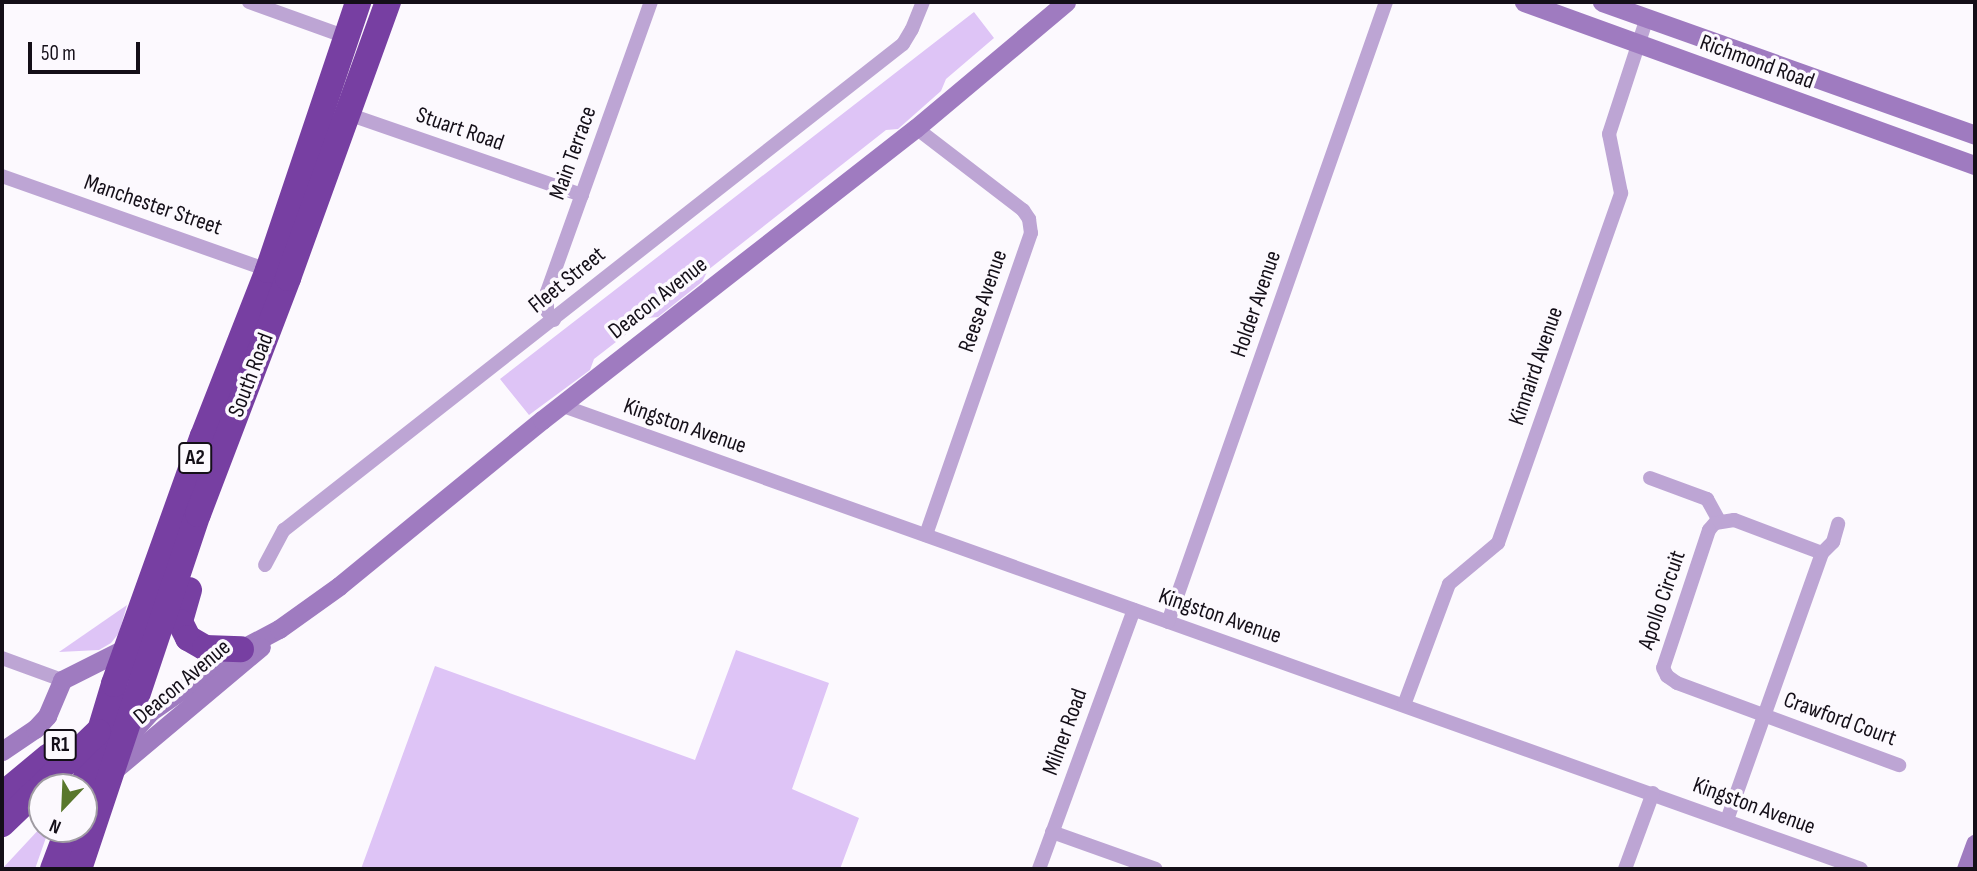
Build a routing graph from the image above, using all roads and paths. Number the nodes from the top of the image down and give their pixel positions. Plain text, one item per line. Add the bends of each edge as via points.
1 (249, 2) edge
2 (358, 2) edge
3 (388, 2) edge
4 (651, 2) edge
5 (923, 2) edge
6 (1066, 2) edge
7 (1386, 2) edge
8 (1524, 2) edge
9 (1602, 2) edge
10 (1546, 6) edge
11 (1647, 18) junction
12 (346, 37) junction
13 (1638, 45) junction
14 (373, 47) junction
15 (323, 104) junction
16 (349, 114) junction
17 (916, 128) junction
18 (1975, 135) edge
19 (1975, 165) edge
20 (2, 176) edge
21 (582, 195) junction
22 (278, 274) junction
23 (554, 320) junction
24 (563, 406) junction
25 (1650, 478) dead end
26 (198, 514) junction
27 (1719, 521) junction
28 (1839, 524) dead end
29 (926, 535) junction
30 (1822, 553) junction
31 (265, 565) dead end
32 (1134, 610) junction
33 (1168, 622) junction
34 (279, 629) junction
35 (128, 647) junction
36 (241, 649) junction
37 (2, 658) edge
38 (62, 680) junction
39 (113, 688) junction
40 (1404, 705) junction
41 (1764, 715) junction
42 (110, 738) junction
43 (2, 751) edge
44 (1899, 765) dead end
45 (113, 771) junction
46 (90, 773) edge
47 (1653, 793) junction
48 (2, 795) edge
49 (1727, 820) junction
50 (2, 824) edge
51 (1052, 832) junction
52 (63, 843) edge
53 (1975, 844) edge
54 (53, 869) edge
55 (79, 869) edge
56 (1039, 869) edge
57 (1156, 869) edge
58 (1625, 869) edge
59 (1861, 869) edge
60 (1966, 869) edge

1 - 12 street
2 - 12 highway, South Road / A2
3 - 14 highway, South Road / A2
4 - 21 street, Main Terrace
5 - 23 street, Fleet Street via 908,38
6 - 17 street, Deacon Avenue
7 - 33 street, Holder Avenue
8 - 10 street, Richmond Road
9 - 11 street, Richmond Road
10 - 13 street, Richmond Road
11 - 13 street, Kinnaird Avenue
11 - 18 street, Richmond Road
12 - 14 street
12 - 15 highway, South Road / A2
13 - 19 street, Richmond Road
13 - 40 street, Kinnaird Avenue via 1609,134 1621,193 1498,543 1449,584
14 - 16 highway, South Road / A2
15 - 16 street, Stuart Road
15 - 22 highway, South Road / A2
16 - 21 street, Stuart Road
16 - 22 highway, South Road / A2
17 - 24 street, Deacon Avenue
17 - 29 street, Reese Avenue via 1023,210 1031,233
20 - 22 street, Manchester Street
21 - 23 street, Main Terrace via 548,292 547,311
22 - 26 highway, South Road / A2
22 - 35 highway, South Road / A2 via 203,436
23 - 31 street, Fleet Street via 284,530
24 - 29 street, Kingston Avenue
24 - 34 street, Deacon Avenue
25 - 27 street via 1707,499
26 - 36 highway via 205,547 180,615 182,628 200,647
26 - 42 highway, South Road / A2 via 140,682
27 - 30 street via 1734,520
27 - 41 street, Apollo Circuit via 1709,530 1663,668 1677,683
28 - 30 street via 1833,542
29 - 32 street, Kingston Avenue
30 - 41 street
32 - 33 street, Kingston Avenue
32 - 51 street, Milner Road
33 - 40 street, Kingston Avenue
34 - 36 street, Deacon Avenue
34 - 45 street, Deacon Avenue
35 - 38 street
35 - 39 highway, South Road / A2
36 - 42 street, Deacon Avenue
37 - 38 street
38 - 43 street via 47,716
39 - 42 highway, South Road / A2
39 - 48 highway, R1 via 40,764
40 - 47 street, Kingston Avenue
41 - 44 street, Crawford Court
41 - 49 street
42 - 45 highway, South Road / A2
42 - 46 highway
42 - 50 highway, R1
45 - 55 highway, South Road / A2
47 - 49 street, Kingston Avenue
47 - 58 street
49 - 59 street, Kingston Avenue
51 - 56 street, Milner Road
51 - 57 street
52 - 54 highway
53 - 60 street

